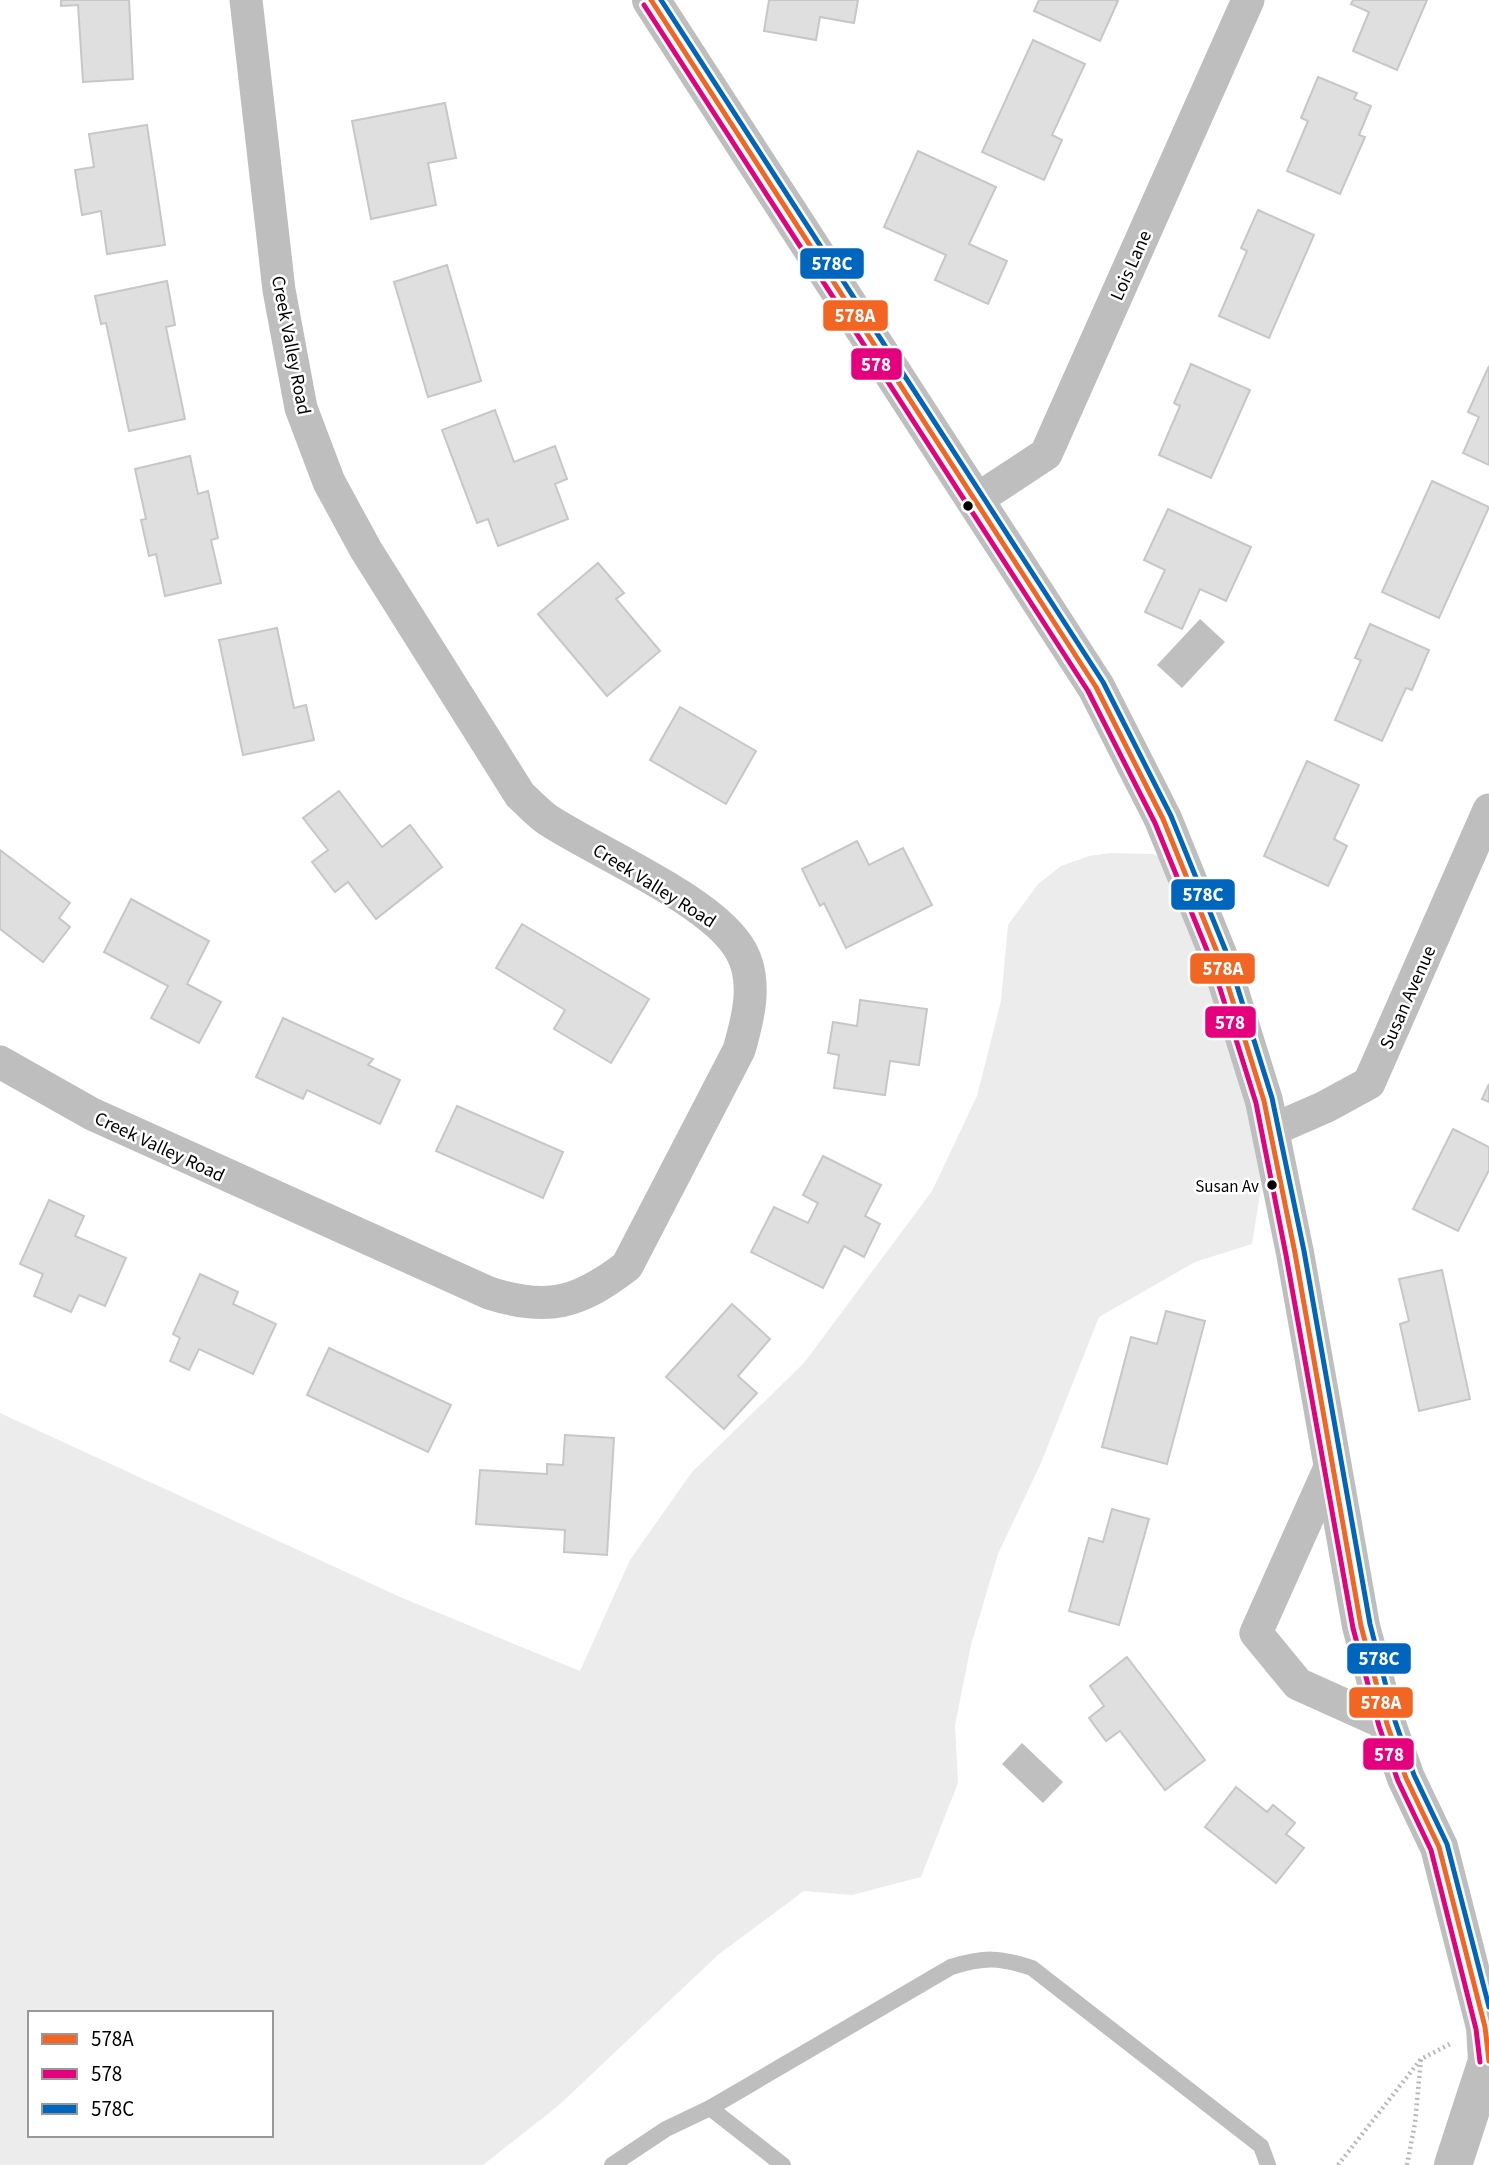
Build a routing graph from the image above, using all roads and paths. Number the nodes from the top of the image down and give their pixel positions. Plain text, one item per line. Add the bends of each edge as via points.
1 (246, 0) edge
2 (651, 0) edge
3 (1248, 0) edge
4 (976, 500) junction
5 (1489, 810) edge
6 (0, 1062) edge
7 (1270, 1131) junction
8 (1332, 1463) junction
9 (1387, 1724) junction
10 (1487, 2050) edge
11 (1421, 2059) junction
12 (710, 2108) junction
13 (612, 2165) edge
14 (783, 2165) edge
15 (1268, 2165) edge
16 (1338, 2165) edge
17 (1407, 2165) edge
18 (1453, 2165) edge

1 - 6 street, Creek Valley Road via 279,290 301,408 329,482 366,550 520,795 546,819 715,919 741,951 750,984 747,1020 739,1050 627,1266 600,1287 554,1304 521,1303 489,1293 104,1120
2 - 4 street
3 - 4 street, Lois Lane via 1045,454
4 - 7 street via 1096,687 1163,819 1219,957
5 - 7 street, Susan Avenue via 1369,1083
7 - 8 street
8 - 9 street via 1361,1626
8 - 9 street via 1256,1633 1298,1685
9 - 10 street via 1439,1847
10 - 11 path
10 - 18 street
11 - 16 path
11 - 17 path
12 - 13 lane via 666,2129
12 - 14 lane
12 - 15 lane via 951,1967 979,1958 1004,1959 1031,1968 1261,2146

